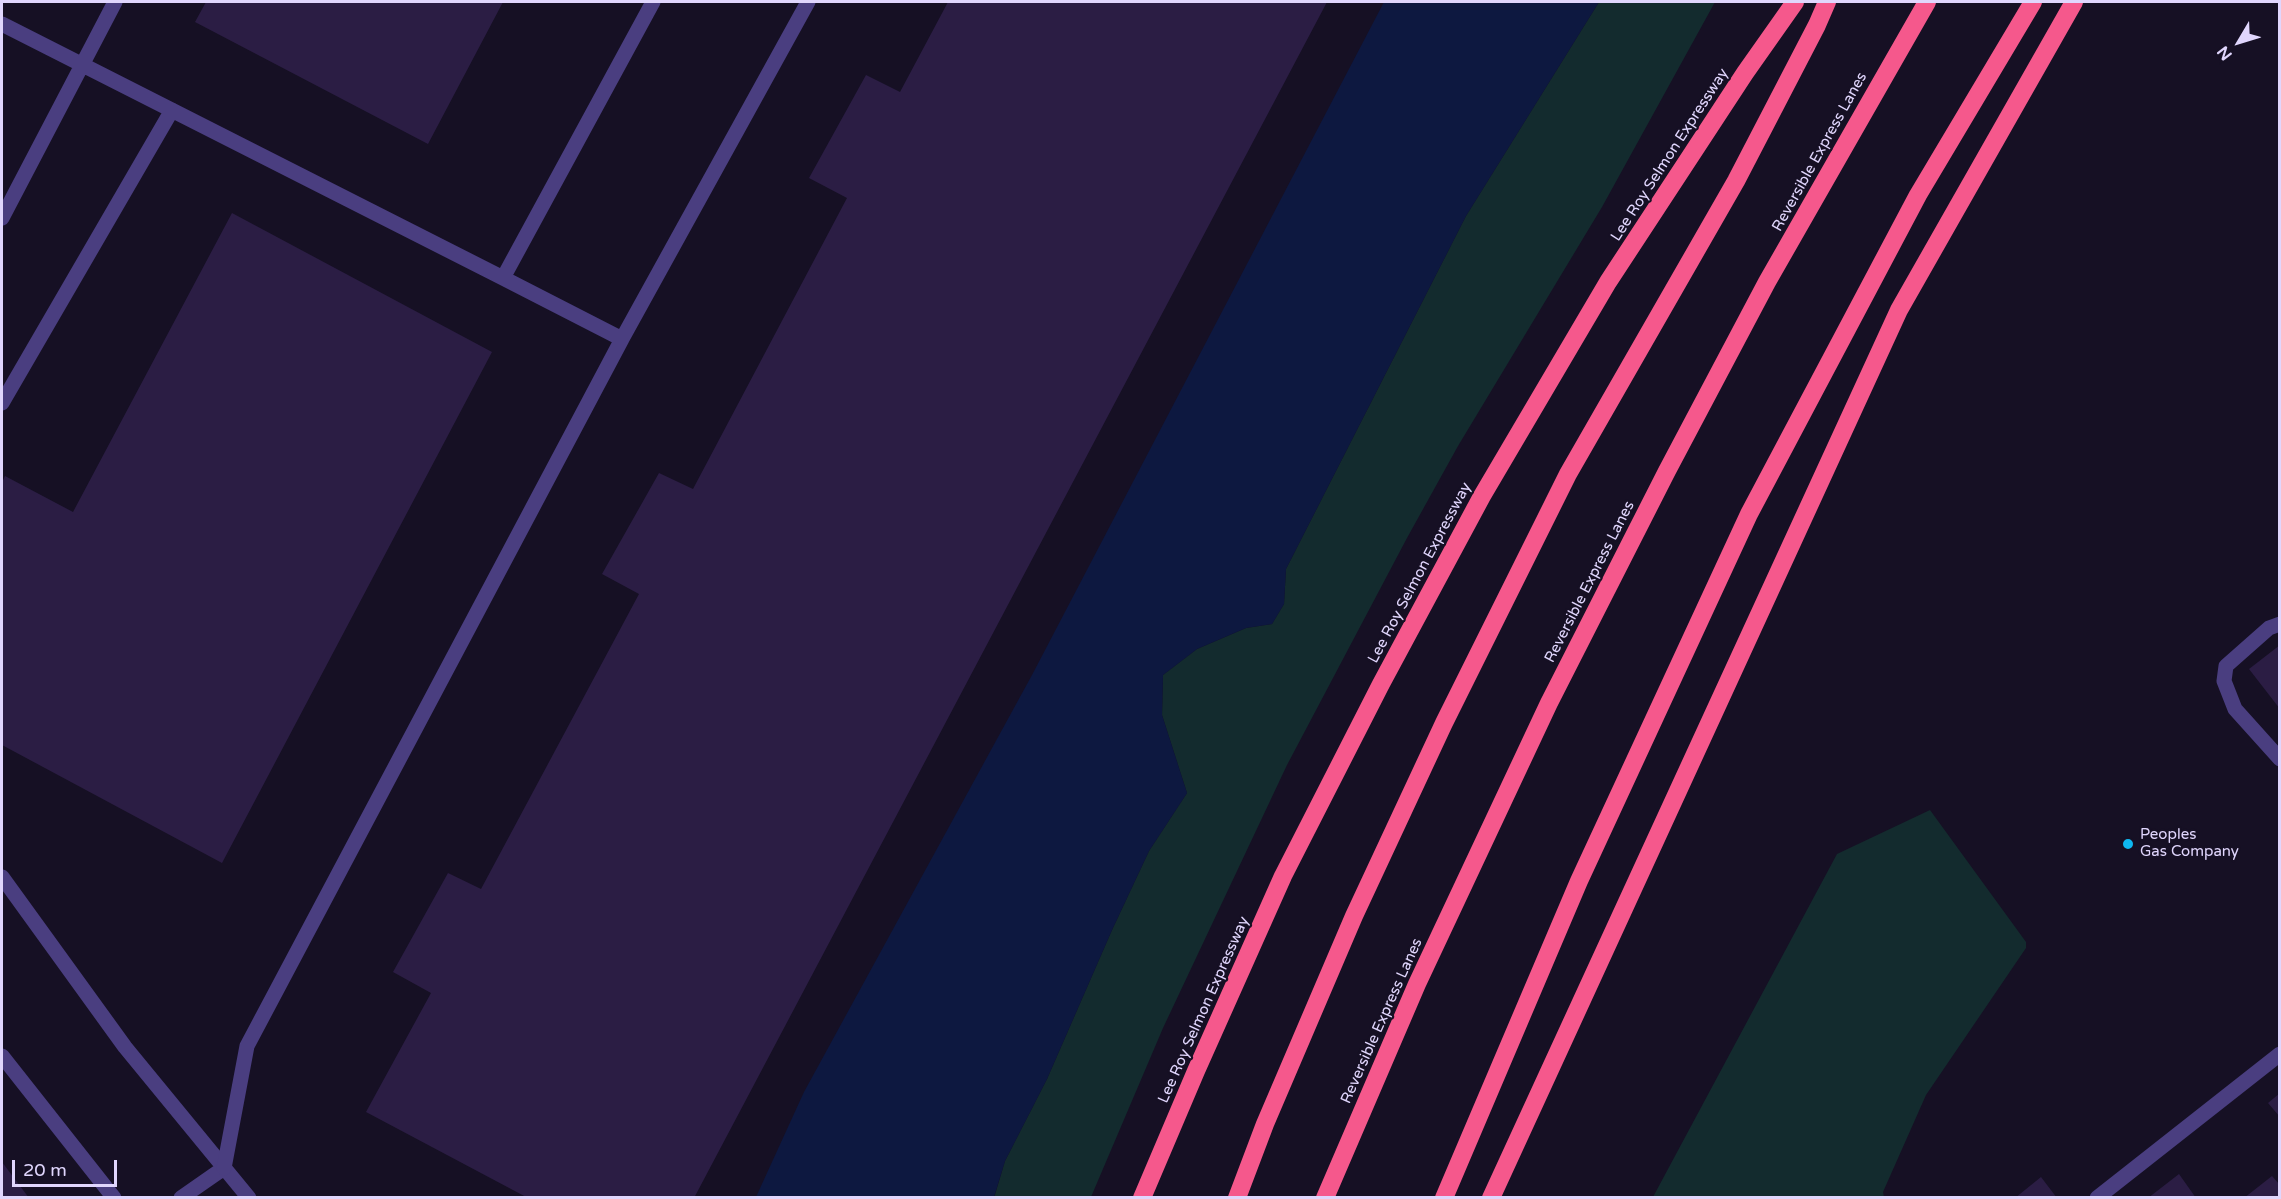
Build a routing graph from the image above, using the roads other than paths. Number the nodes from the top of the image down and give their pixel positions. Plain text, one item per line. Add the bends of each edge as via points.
1 (115, 2) edge
2 (653, 2) edge
3 (808, 2) edge
4 (1795, 2) edge
5 (1827, 2) edge
6 (1927, 2) edge
7 (2033, 2) edge
8 (2074, 2) edge
9 (2, 24) edge
10 (82, 65) junction
11 (172, 110) junction
12 (2, 218) edge
13 (503, 278) junction
14 (622, 339) junction
15 (2, 403) edge
16 (2280, 624) edge
17 (2280, 759) edge
18 (2, 878) edge
19 (2280, 1054) edge
20 (2, 1056) edge
21 (224, 1168) junction
22 (114, 1197) edge
23 (181, 1197) edge
24 (249, 1197) edge
25 (1142, 1197) edge
26 (1237, 1197) edge
27 (1325, 1197) edge
28 (1444, 1197) edge
29 (1491, 1197) edge
30 (2097, 1197) edge

1 - 10 street
2 - 13 street
3 - 14 street
4 - 25 highway, Lee Roy Selmon Expressway via 1608,282 1476,507 1283,876
5 - 26 highway via 1736,181 1568,474 1449,712 1354,916
6 - 27 highway, Reversible Express Lanes via 1767,282 1549,703 1417,984
7 - 28 highway via 1918,195 1749,514 1579,881
8 - 29 highway via 1899,310
9 - 10 street
10 - 11 street
10 - 12 street
11 - 13 street
11 - 15 street
13 - 14 street
14 - 21 street via 247,1046
16 - 17 street via 2269,628 2226,666 2224,681 2235,709
18 - 21 street via 125,1047
19 - 30 street
20 - 22 street
21 - 23 street
21 - 24 street

